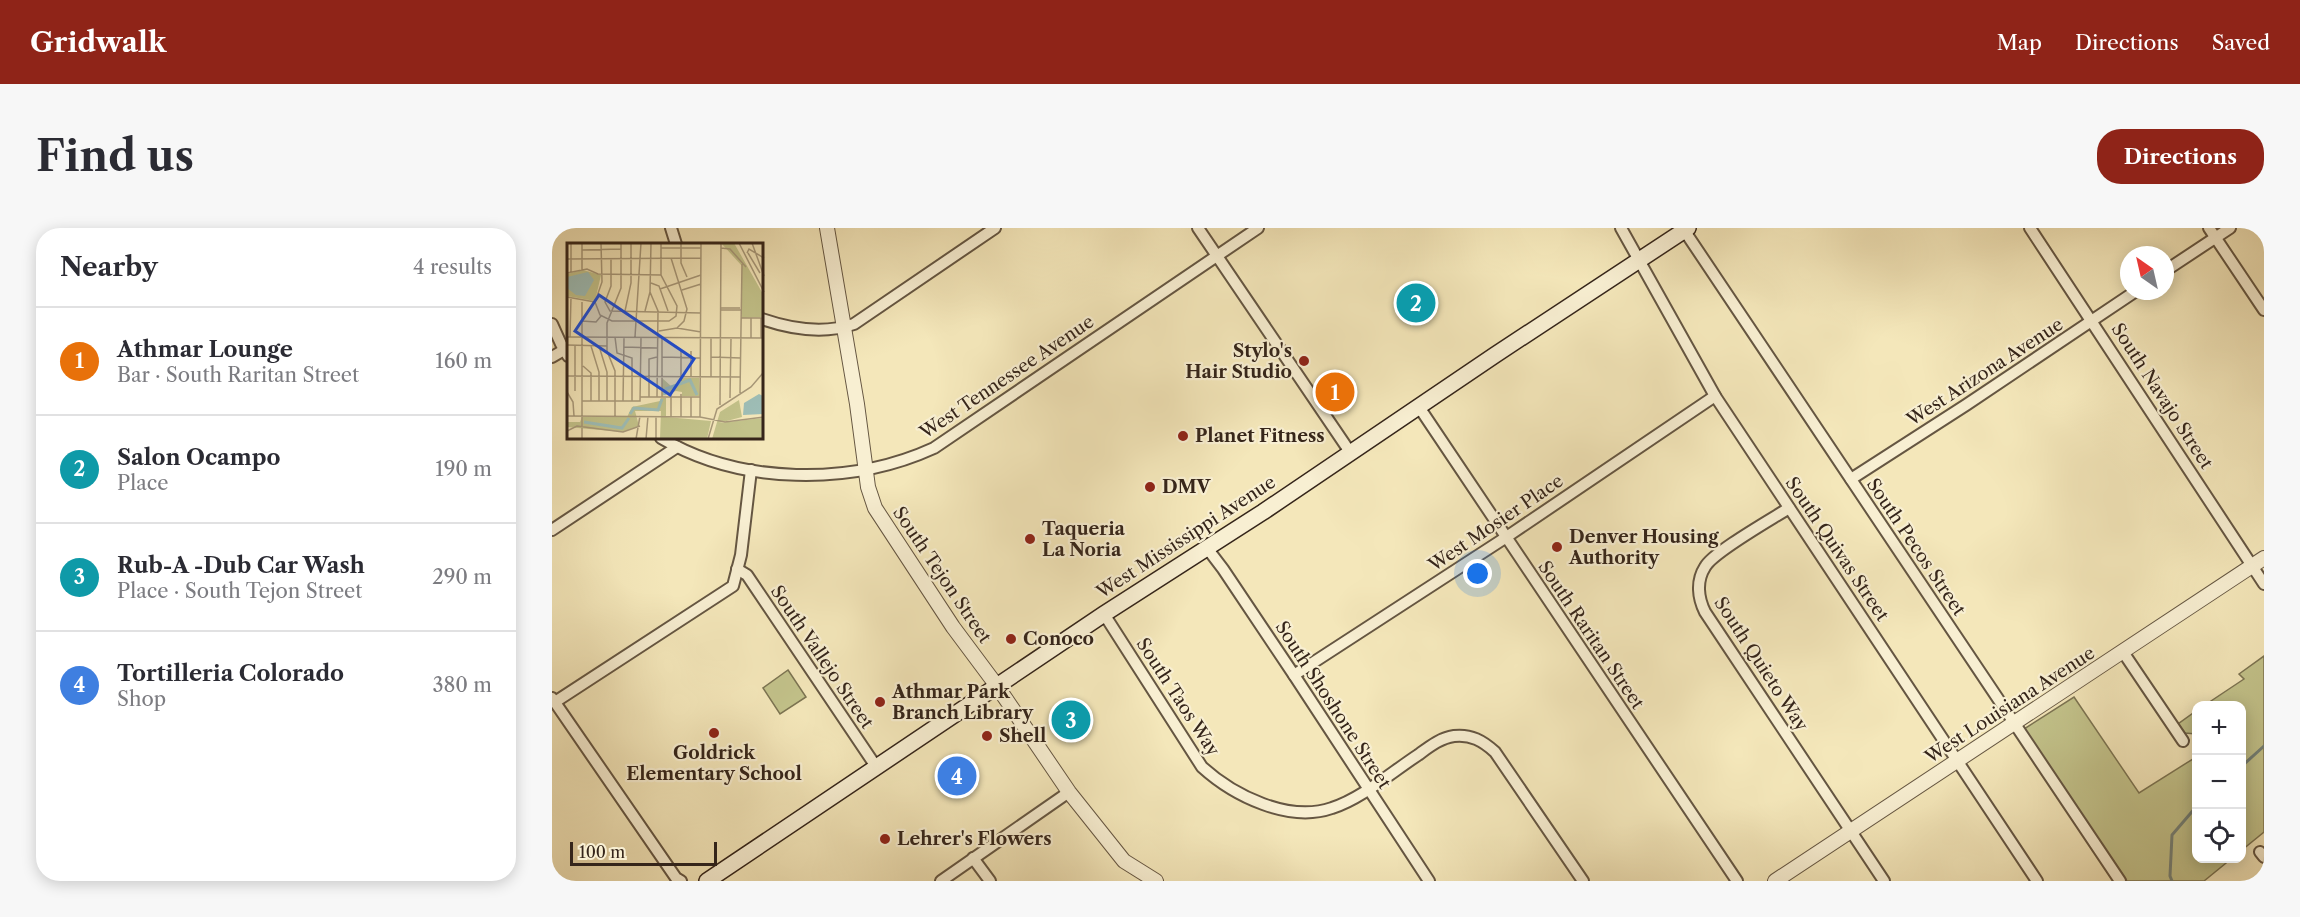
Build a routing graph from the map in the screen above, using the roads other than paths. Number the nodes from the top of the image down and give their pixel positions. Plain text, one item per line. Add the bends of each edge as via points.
1 (827, 228) edge
2 (995, 228) edge
3 (1198, 228) edge
4 (1258, 228) edge
5 (1621, 228) edge
6 (2030, 228) edge
7 (2209, 228) edge
8 (2230, 228) edge
9 (1686, 229) edge
10 (2216, 238) junction
11 (1217, 256) junction
12 (1639, 259) junction
13 (2174, 266) edge
14 (2122, 300) edge
15 (2264, 310) edge
16 (764, 320) edge
17 (2092, 320) junction
18 (552, 324) edge
19 (844, 327) junction
20 (566, 353) edge
21 (552, 357) edge
22 (1714, 396) junction
23 (1419, 406) junction
24 (665, 440) edge
25 (677, 447) junction
26 (1350, 452) junction
27 (866, 469) junction
28 (751, 470) junction
29 (1851, 479) junction
30 (1790, 508) junction
31 (552, 530) edge
32 (1505, 538) junction
33 (1207, 548) junction
34 (2259, 562) edge
35 (737, 569) junction
36 (2264, 584) edge
37 (1104, 614) junction
38 (2123, 652) junction
39 (1294, 675) junction
40 (997, 686) junction
41 (554, 699) edge
42 (2014, 723) junction
43 (2183, 741) dead end
44 (1958, 761) junction
45 (877, 768) junction
46 (1368, 789) junction
47 (1069, 792) junction
48 (1850, 831) junction
49 (973, 858) junction
50 (681, 881) edge
51 (707, 881) edge
52 (941, 881) edge
53 (990, 881) edge
54 (1156, 881) edge
55 (1429, 881) edge
56 (1583, 881) edge
57 (1737, 881) edge
58 (1775, 881) edge
59 (1884, 881) edge
60 (2037, 881) edge
61 (2120, 881) edge

1 - 19 street, South Tejon Street
2 - 19 street via 865,318
3 - 11 street
4 - 11 street, West Tennessee Avenue
5 - 12 street, South Quivas Street
6 - 17 street, South Navajo Street
7 - 10 street
8 - 10 street
9 - 12 main road, West Mississippi Avenue
9 - 29 street, South Pecos Street
10 - 13 street
10 - 15 street
11 - 26 street
11 - 27 street, West Tennessee Avenue via 934,448
12 - 22 street, South Quivas Street
12 - 23 main road, West Mississippi Avenue
14 - 17 street, West Arizona Avenue
16 - 19 street via 788,328
17 - 29 street, West Arizona Avenue
17 - 34 street, South Navajo Street
18 - 20 street
19 - 27 street, South Tejon Street
20 - 21 street
22 - 30 street, South Quivas Street
22 - 32 street, West Mosier Place
23 - 26 main road, West Mississippi Avenue
23 - 32 street, South Raritan Street
24 - 25 street
25 - 28 street via 729,467
25 - 31 street
26 - 33 main road, West Mississippi Avenue
27 - 28 street, West Tennessee Avenue via 795,475
27 - 40 street, South Tejon Street via 875,508
28 - 35 street
29 - 42 street, South Pecos Street
30 - 44 street, South Quivas Street
30 - 48 street, South Quieto Way via 1711,559 1701,575 1700,602
32 - 39 street, West Mosier Place
32 - 57 street, South Raritan Street
33 - 37 main road, West Mississippi Avenue
33 - 39 street, South Shoshone Street
34 - 36 street, South Navajo Street
34 - 38 street, West Louisiana Avenue
35 - 41 street via 733,586
35 - 45 street, South Vallejo Street via 747,575
37 - 40 main road, West Mississippi Avenue
37 - 46 street, South Taos Way via 1193,755 1216,778 1264,804 1291,812 1333,808
38 - 42 street, West Louisiana Avenue
38 - 43 street
39 - 46 street, South Shoshone Street
40 - 45 main road, West Mississippi Avenue
40 - 47 street, South Tejon Street
41 - 50 street
42 - 44 street, West Louisiana Avenue
42 - 61 street, South Pecos Street
44 - 48 street, West Louisiana Avenue
44 - 60 street, South Quivas Street
45 - 51 main road, West Mississippi Avenue
46 - 55 street, South Shoshone Street
46 - 56 street, South Taos Way via 1443,739 1479,739 1495,752
47 - 49 street
47 - 54 street, South Tejon Street via 1124,861
48 - 58 street, West Louisiana Avenue
48 - 59 street, South Quieto Way
49 - 52 street
49 - 53 street

